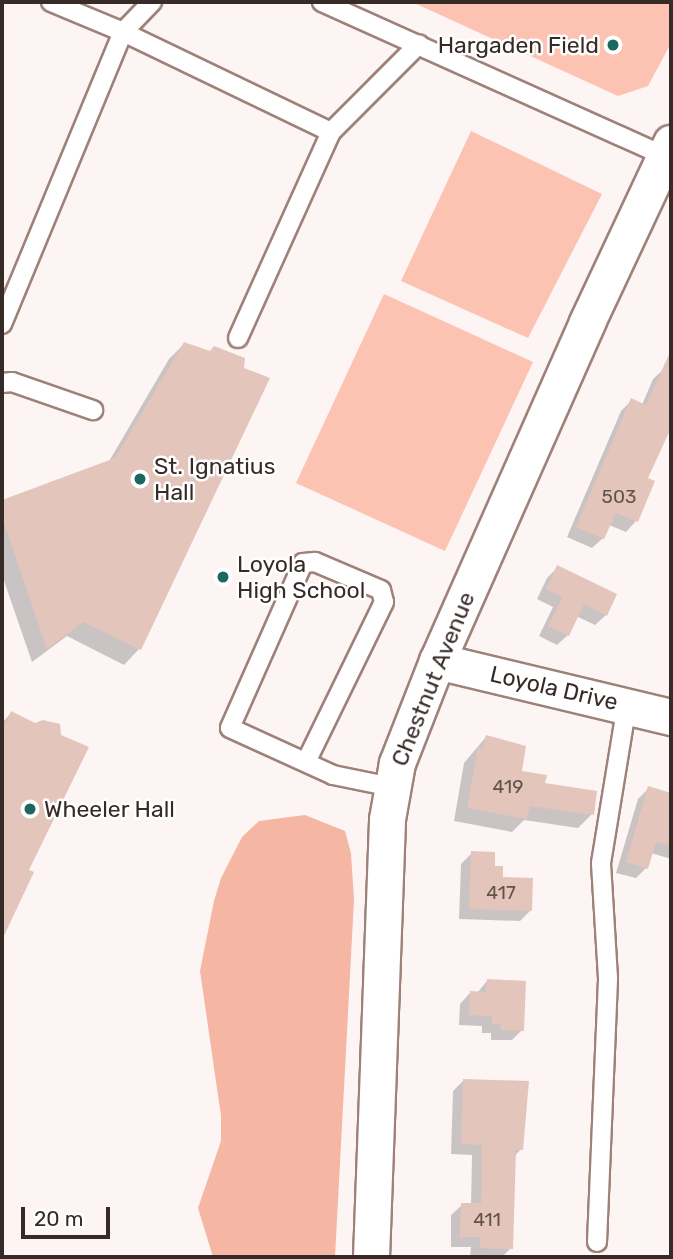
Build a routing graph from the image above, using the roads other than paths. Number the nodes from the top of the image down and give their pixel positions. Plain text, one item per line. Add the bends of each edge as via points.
1 (51, 2) edge
2 (152, 2) edge
3 (322, 2) edge
4 (123, 32) junction
5 (419, 44) junction
6 (331, 132) junction
7 (668, 149) edge
8 (2, 324) edge
9 (238, 338) dead end
10 (2, 383) edge
11 (93, 410) dead end
12 (437, 661) junction
13 (627, 705) junction
14 (671, 717) edge
15 (306, 762) junction
16 (393, 787) junction
17 (597, 1242) dead end
18 (371, 1257) edge

1 - 4 lane
2 - 4 lane
3 - 5 lane
4 - 6 lane
4 - 8 lane
5 - 6 lane
5 - 7 lane
6 - 9 lane
7 - 12 street, Chestnut Avenue
10 - 11 lane via 12,382
12 - 13 street, Loyola Drive
12 - 16 street, Chestnut Avenue via 397,763
13 - 14 street, Loyola Drive
13 - 17 lane via 601,863 608,978
15 - 15 lane via 230,728 303,563 315,562 381,590 384,602
15 - 16 lane via 332,775
16 - 18 street, Chestnut Avenue via 385,853

